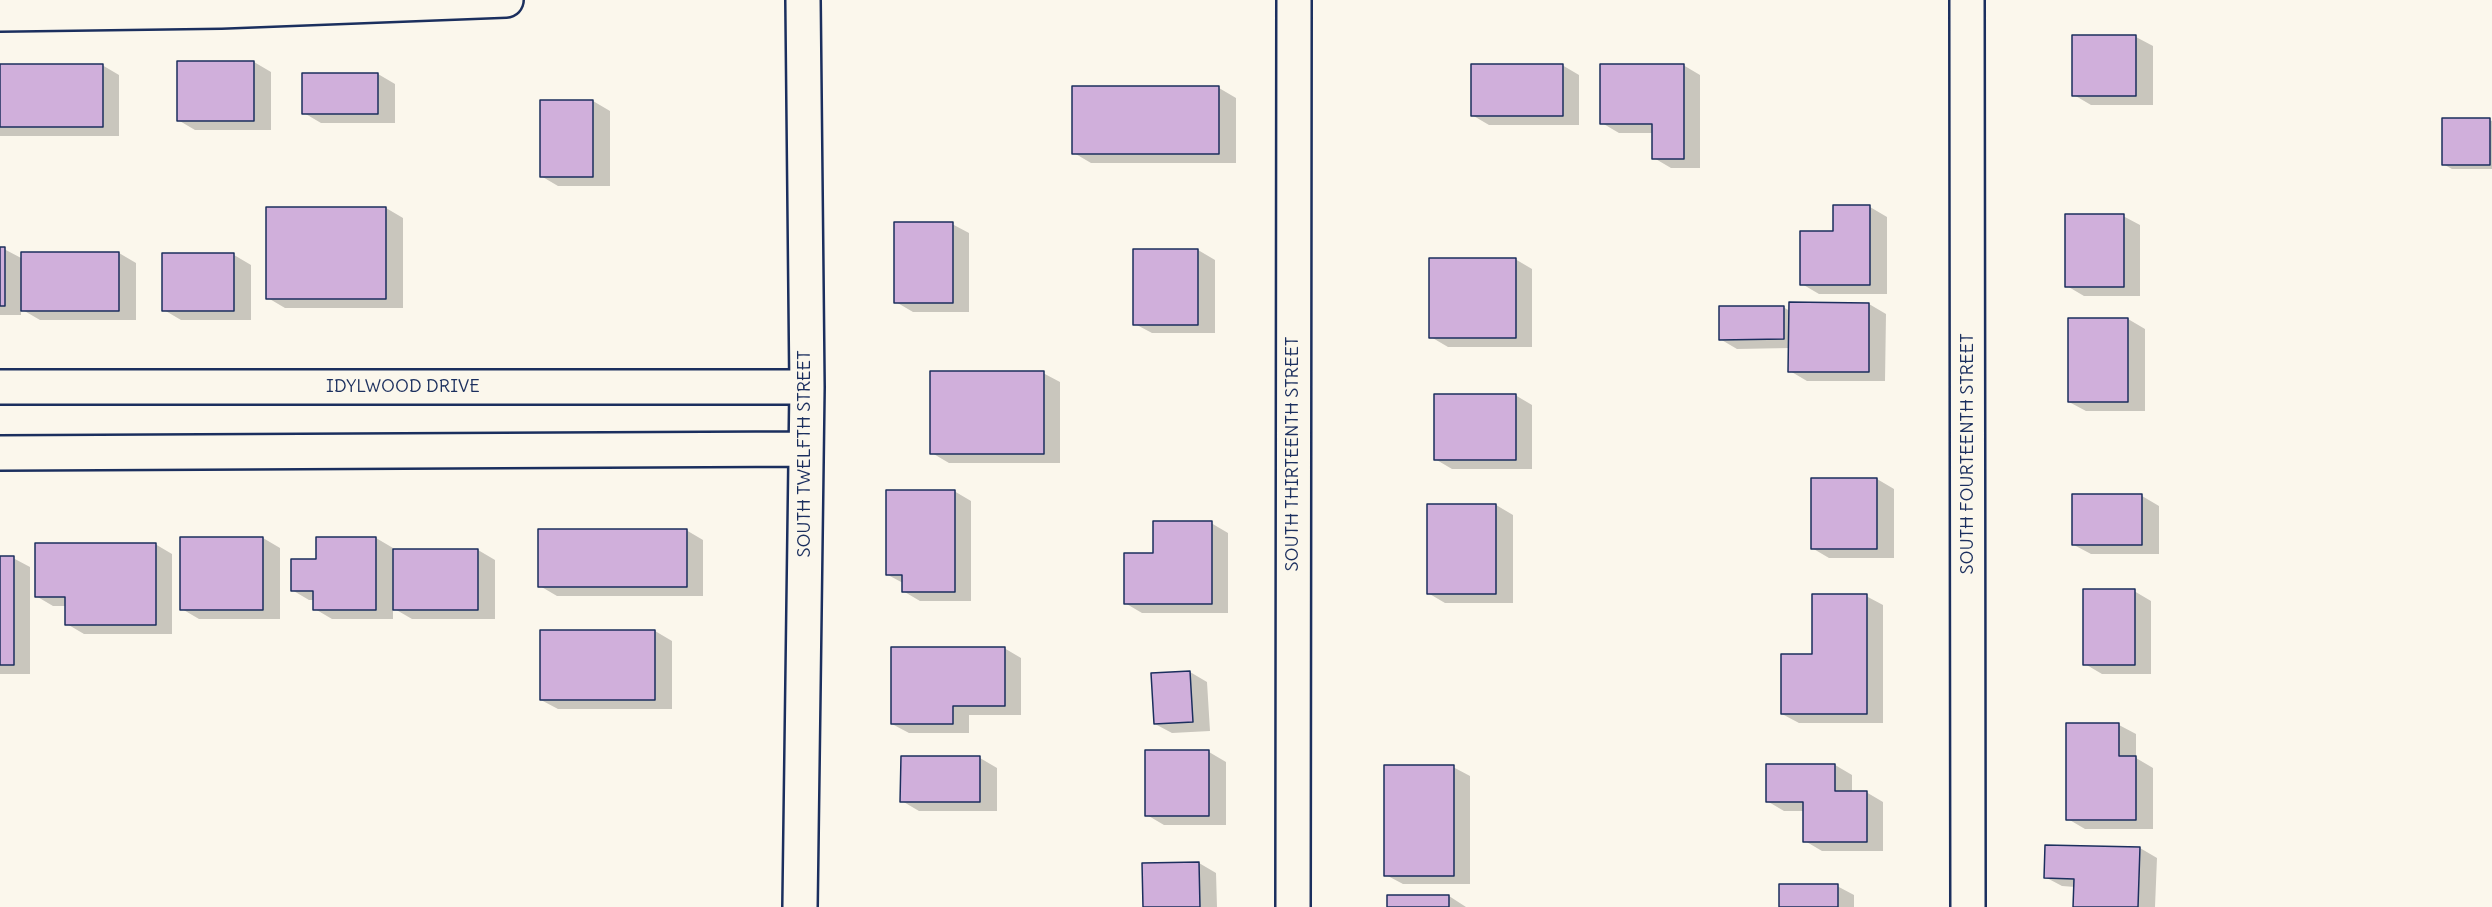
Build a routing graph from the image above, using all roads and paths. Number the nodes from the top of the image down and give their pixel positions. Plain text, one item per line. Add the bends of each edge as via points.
1 (506, 0) edge
2 (803, 0) edge
3 (1293, 0) edge
4 (1967, 0) edge
5 (221, 6) edge
6 (0, 15) edge
7 (0, 387) edge
8 (807, 387) junction
9 (806, 449) junction
10 (0, 453) edge
11 (800, 907) edge
12 (1293, 907) edge
13 (1968, 907) edge

1 - 5 street
2 - 8 street, SOUTH TWELFTH STREET
3 - 12 street, SOUTH THIRTEENTH STREET
4 - 13 street, SOUTH FOURTEENTH STREET
5 - 6 street
7 - 8 street, IDYLWOOD DRIVE
8 - 9 street, SOUTH TWELFTH STREET
9 - 10 street
9 - 11 street, SOUTH TWELFTH STREET

